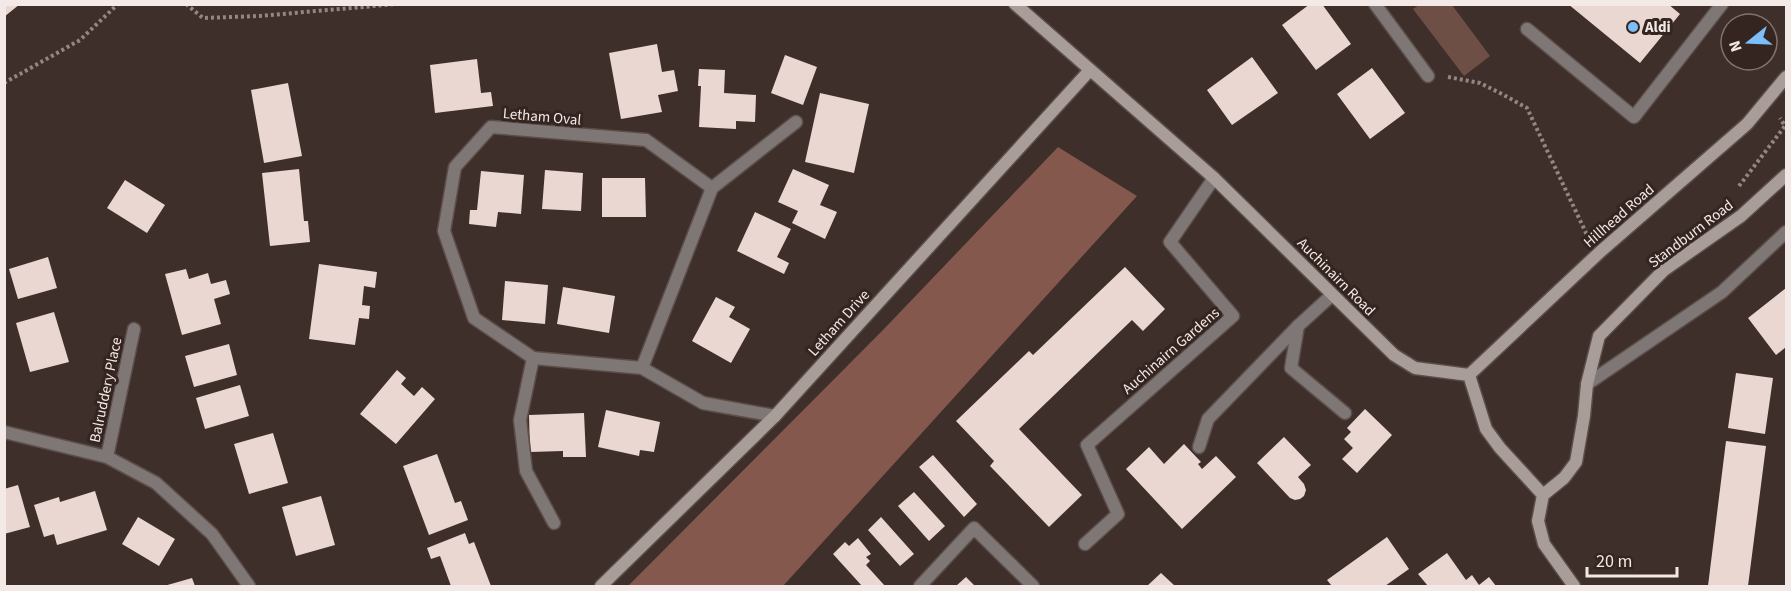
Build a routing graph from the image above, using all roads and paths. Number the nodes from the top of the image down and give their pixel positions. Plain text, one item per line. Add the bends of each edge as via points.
1 (118, 4) edge
2 (186, 4) edge
3 (397, 4) edge
4 (1015, 4) edge
5 (1375, 4) edge
6 (1722, 4) edge
7 (1527, 29) dead end
8 (1090, 70) junction
9 (1428, 76) joint
10 (1786, 77) edge
11 (4, 82) edge
12 (796, 122) dead end
13 (1786, 175) edge
14 (1215, 178) junction
15 (712, 188) junction
16 (1786, 232) edge
17 (1602, 251) junction
18 (1332, 295) junction
19 (1298, 326) junction
20 (134, 329) dead end
21 (533, 358) junction
22 (642, 368) junction
23 (1469, 375) junction
24 (1587, 384) junction
25 (1345, 413) dead end
26 (775, 416) junction
27 (4, 432) edge
28 (1199, 447) dead end
29 (107, 457) junction
30 (1543, 495) junction
31 (554, 523) dead end
32 (1085, 544) dead end
33 (249, 586) edge
34 (601, 586) edge
35 (920, 586) edge
36 (1033, 586) edge
37 (1574, 586) edge

1 - 11 path via 80,40
2 - 3 path via 203,18
4 - 8 street, Auchinairn Road
5 - 9 street
6 - 7 street via 1634,117
8 - 14 street, Auchinairn Road
8 - 26 street, Letham Drive
9 - 17 path via 1480,83 1527,108 1585,232
10 - 17 street, Hillhead Road via 1747,124
12 - 15 street
13 - 24 street, Standburn Road via 1741,216 1665,270 1599,336
14 - 18 street, Auchinairn Road
14 - 32 street, Auchinairn Gardens via 1170,242 1233,316 1087,445 1118,514
15 - 21 street, Letham Oval via 646,140 491,127 455,167 444,231 474,318
15 - 22 street
16 - 24 street via 1722,292
17 - 23 street, Hillhead Road
18 - 19 street
18 - 23 street, Auchinairn Road via 1394,355 1415,368
19 - 25 street via 1292,368
19 - 28 street via 1208,419
20 - 29 street, Balruddery Place
21 - 22 street, Letham Oval
21 - 31 street via 520,420 526,471
22 - 26 street, Letham Oval via 703,403
23 - 30 street via 1486,429
24 - 30 street, Standburn Road via 1576,462
26 - 34 street, Letham Drive
27 - 29 street
29 - 33 street via 156,483 212,534
30 - 37 street via 1538,521 1544,544
35 - 36 street via 974,528

